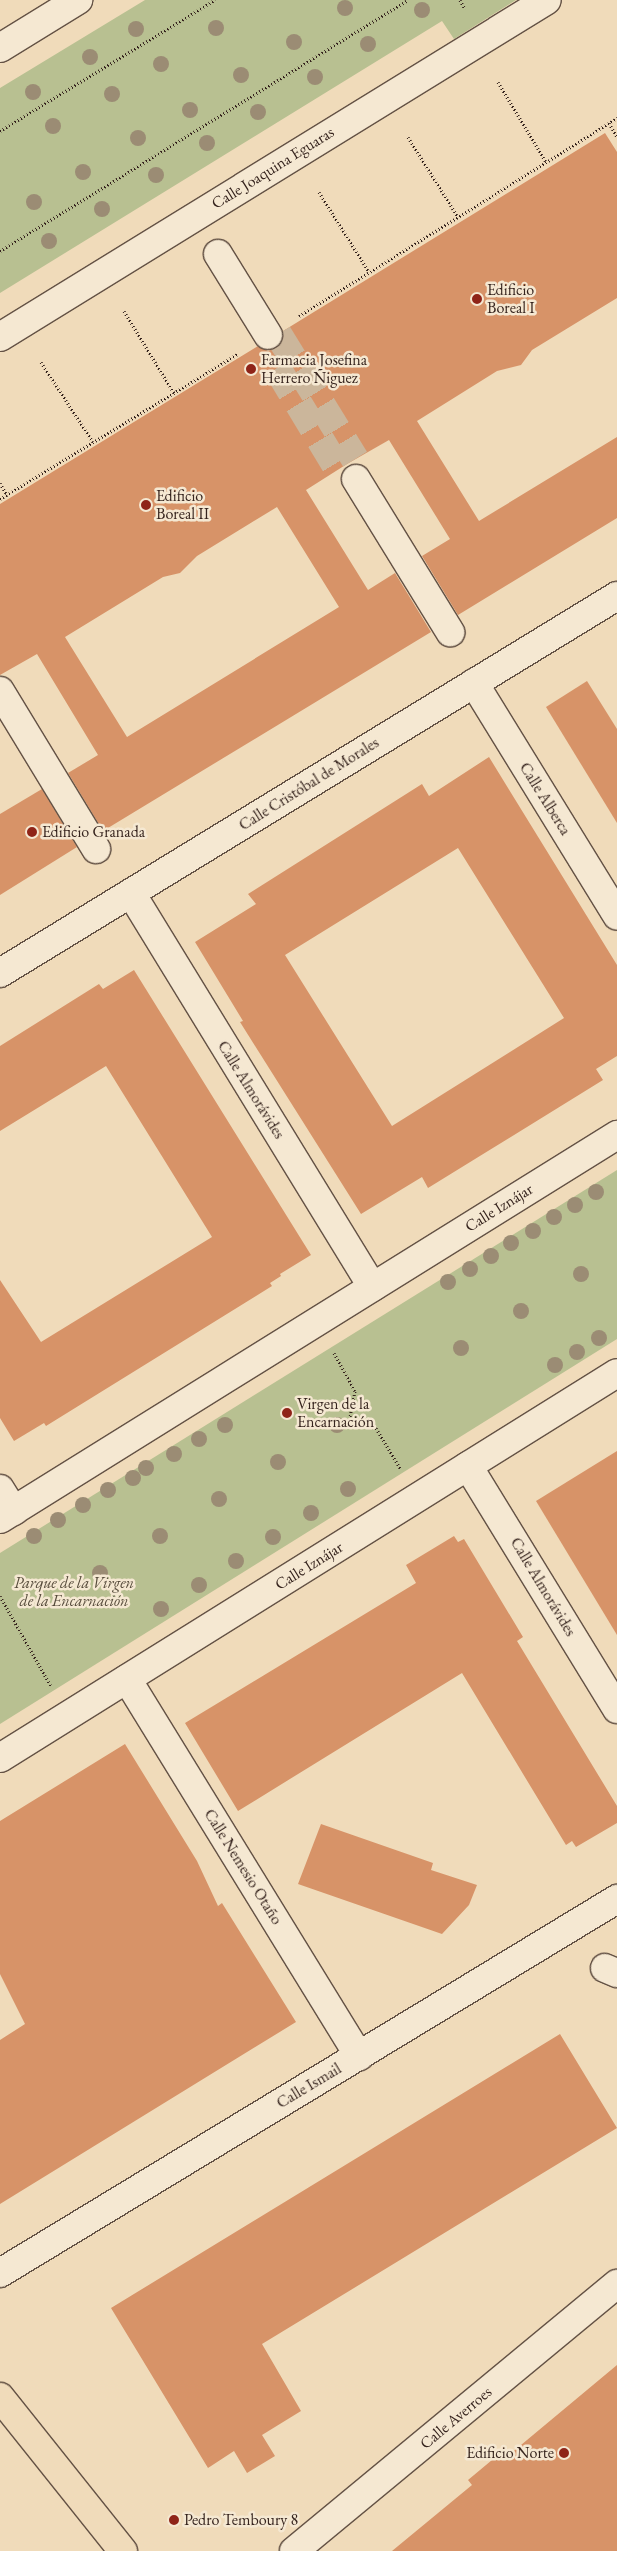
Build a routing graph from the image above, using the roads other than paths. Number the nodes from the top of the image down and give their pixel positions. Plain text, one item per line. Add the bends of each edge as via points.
1 (78, 0) edge
2 (547, 0) edge
3 (0, 48) edge
4 (218, 254) dead end
5 (0, 336) edge
6 (269, 337) tunnel mouth
7 (350, 469) tunnel mouth
8 (617, 596) edge
9 (450, 632) dead end
10 (474, 683) junction
11 (0, 691) edge
12 (96, 849) dead end
13 (131, 893) junction
14 (617, 915) edge
15 (0, 973) edge
16 (617, 1135) edge
17 (372, 1287) junction
18 (617, 1373) edge
19 (468, 1466) junction
20 (5, 1506) edge
21 (127, 1679) junction
22 (617, 1709) edge
23 (0, 1758) edge
24 (617, 1899) edge
25 (359, 2056) junction
26 (0, 2273) edge
27 (617, 2284) edge
28 (0, 2397) edge
29 (123, 2551) edge
30 (294, 2551) edge

1 - 3 street
2 - 5 street, Calle Joaquina Eguaras
4 - 6 street
7 - 9 street
8 - 10 street, Calle Cristóbal de Morales
10 - 13 street, Calle Cristóbal de Morales
10 - 14 street, Calle Alberca
11 - 12 street
13 - 15 street, Calle Cristóbal de Morales
13 - 17 street, Calle Almorávides
16 - 17 street, Calle Iznájar
17 - 20 street, Calle Iznájar
18 - 19 street, Calle Iznájar
19 - 21 street, Calle Iznájar
19 - 22 street, Calle Almorávides
21 - 23 street, Calle Iznájar
21 - 25 street, Calle Nemesio Otaño
24 - 25 street, Calle Ismail
25 - 26 street, Calle Ismail
27 - 30 street, Calle Averroes
28 - 29 main road

